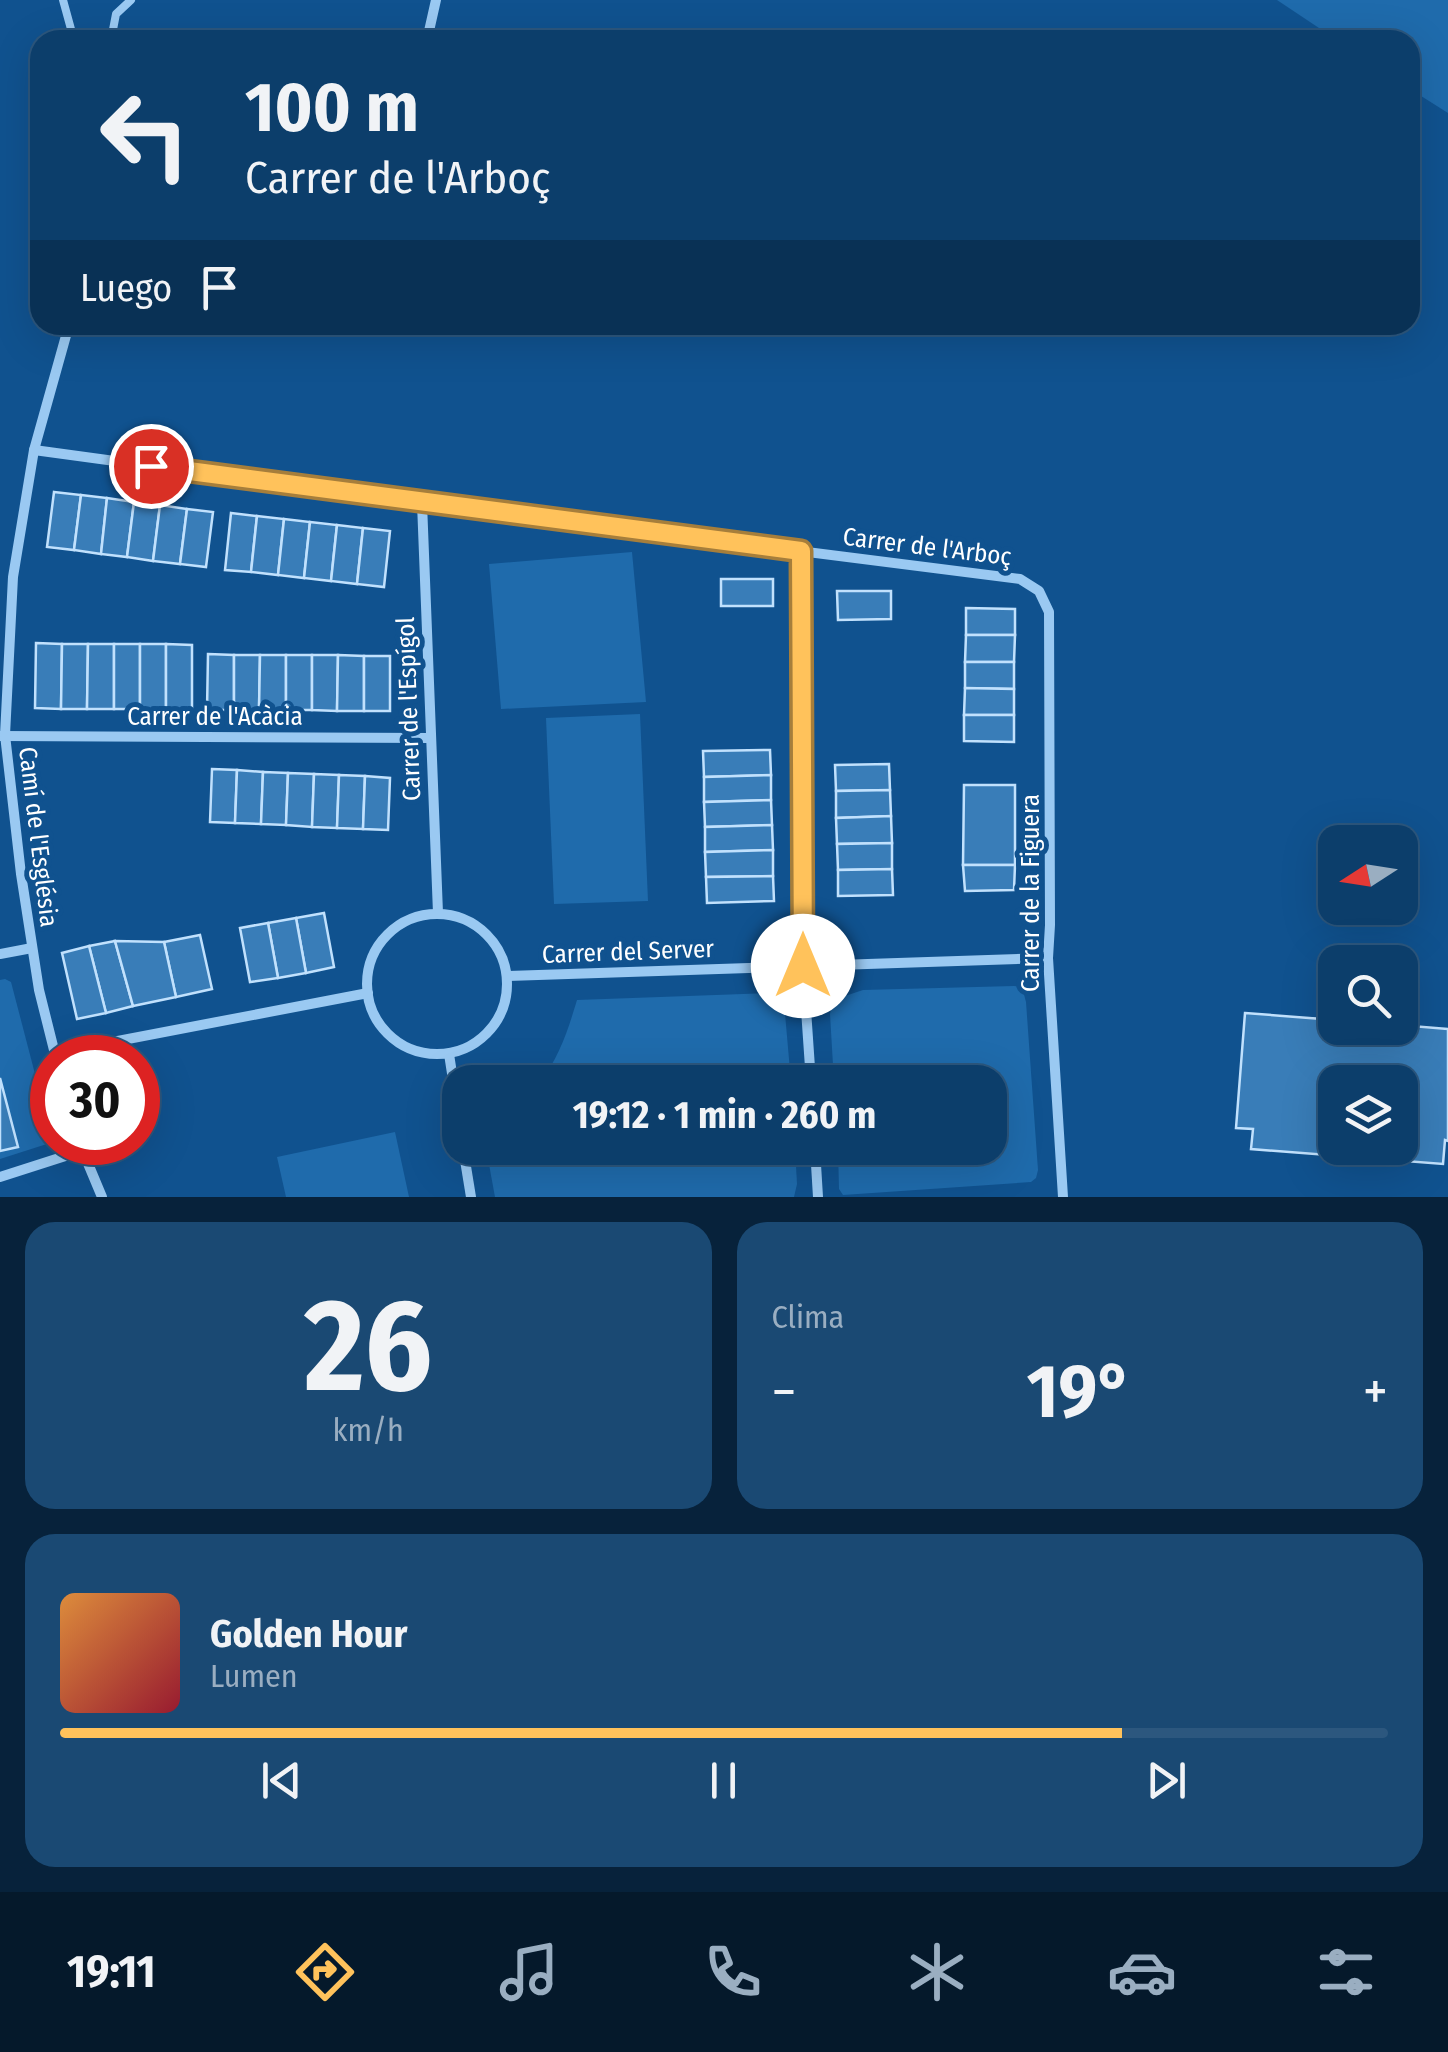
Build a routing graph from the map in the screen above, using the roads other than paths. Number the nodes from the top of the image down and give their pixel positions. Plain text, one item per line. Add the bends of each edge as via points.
1 (63, 0) edge
2 (131, 0) edge
3 (436, 0) edge
4 (71, 30) edge
5 (112, 30) edge
6 (429, 30) edge
7 (66, 335) edge
8 (34, 450) junction
9 (422, 503) junction
10 (801, 551) junction
11 (1039, 591) joint
12 (3, 735) edge
13 (430, 738) junction
14 (438, 914) junction
15 (32, 948) junction
16 (0, 954) edge
17 (1048, 958) junction
18 (803, 966) junction
19 (508, 976) junction
20 (368, 993) junction
21 (51, 1035) edge
22 (157, 1035) edge
23 (450, 1054) junction
24 (452, 1065) edge
25 (810, 1065) edge
26 (32, 1165) edge
27 (88, 1165) edge
28 (466, 1165) edge
29 (816, 1165) edge
30 (0, 1177) edge
31 (102, 1197) edge
32 (471, 1197) edge
33 (818, 1197) edge
34 (1064, 1197) edge

1 - 4 lane
2 - 5 lane via 116,14
3 - 6 street
7 - 8 street, Camí de l'Església
8 - 9 street, Carrer de l'Arboç
8 - 12 street, Camí de l'Església via 14,577
9 - 10 street, Carrer de l'Arboç
9 - 13 street, Carrer de l'Espígol
10 - 11 street, Carrer de l'Arboç via 1020,578
10 - 18 street
11 - 17 street, Carrer de la Figuera via 1049,612
12 - 13 street, Carrer de l'Acàcia
12 - 15 street, Camí de l'Església
13 - 14 street, Carrer de l'Espígol
14 - 19 street via 470,920 496,942
14 - 20 street via 410,918 390,931 372,956
15 - 16 street
15 - 21 street, Camí de l'Església
17 - 18 street, Carrer del Server
17 - 34 street, Carrer de la Figuera
18 - 19 street, Carrer del Server
18 - 25 street
19 - 23 street via 502,1014 488,1034
20 - 22 street
20 - 23 street via 378,1024 391,1038 412,1051
23 - 24 street
26 - 30 street
27 - 31 street
28 - 32 street
29 - 33 street

